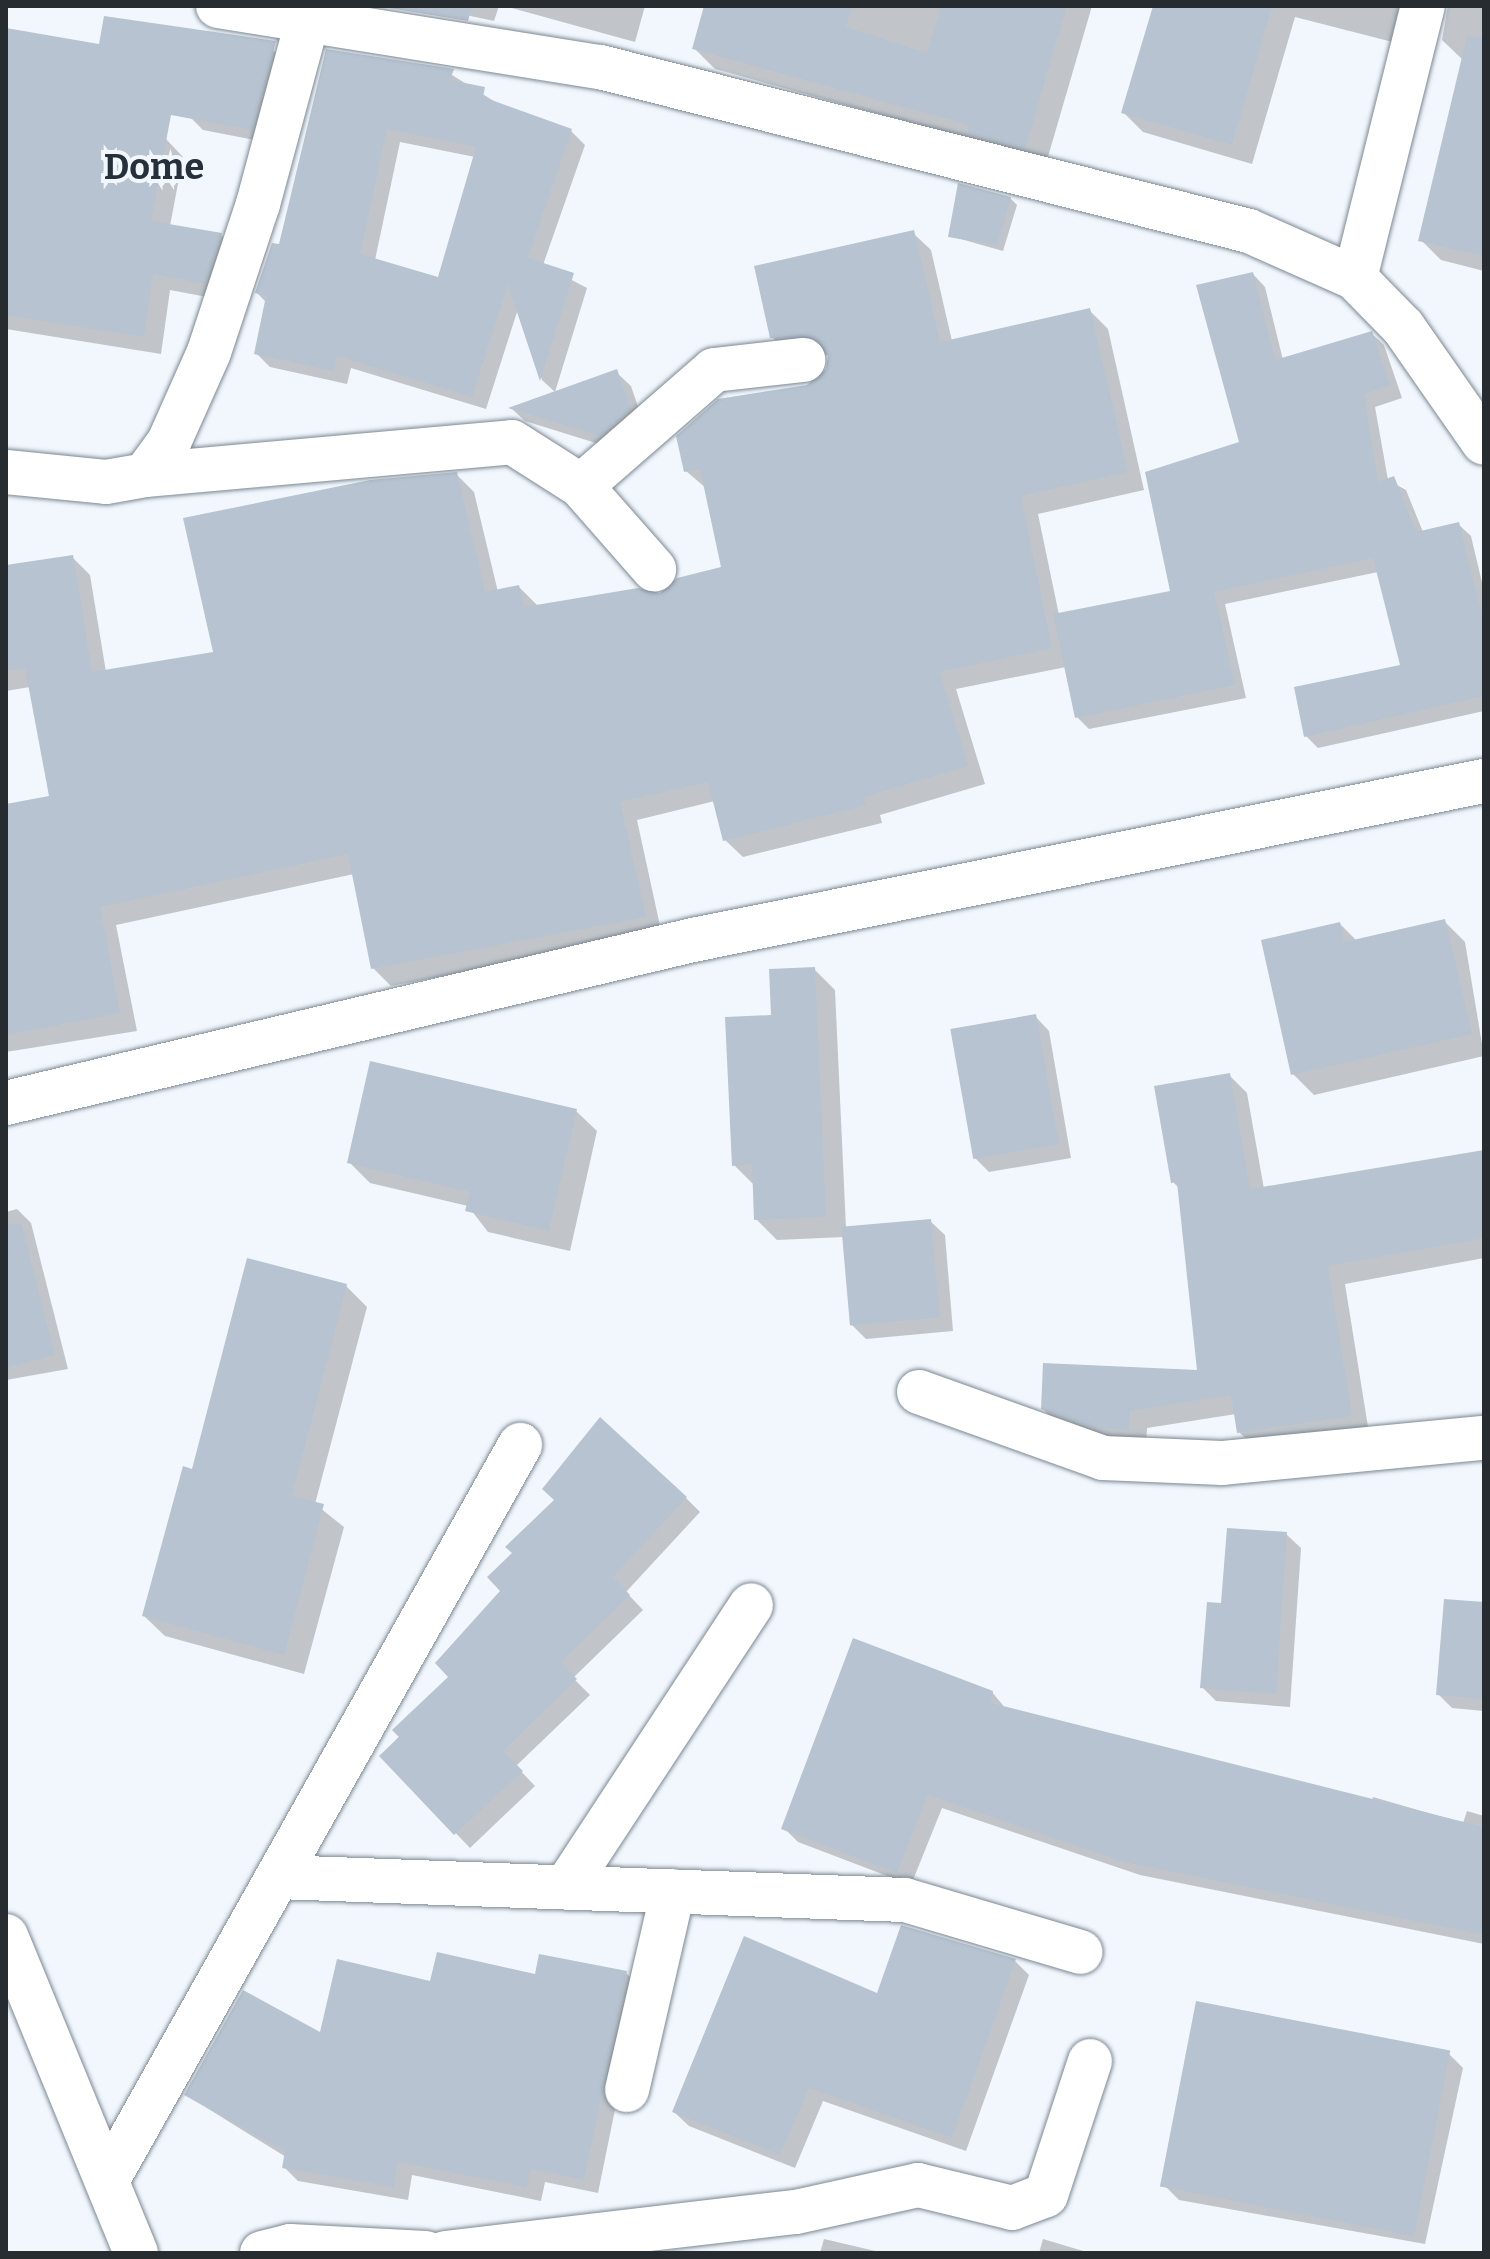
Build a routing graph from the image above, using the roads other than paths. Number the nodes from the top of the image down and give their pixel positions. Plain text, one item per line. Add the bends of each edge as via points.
1 (218, 6) edge
2 (1423, 6) edge
3 (309, 15) junction
4 (1355, 278) junction
5 (803, 360) dead end
6 (1483, 437) edge
7 (6, 472) edge
8 (145, 475) junction
9 (581, 486) junction
10 (654, 569) dead end
11 (1484, 781) edge
12 (6, 1103) edge
13 (919, 1392) dead end
14 (1484, 1438) edge
15 (520, 1445) dead end
16 (751, 1605) dead end
17 (278, 1877) junction
18 (566, 1887) junction
19 (673, 1891) junction
20 (6, 1936) edge
21 (1080, 1952) dead end
22 (1090, 2061) dead end
23 (627, 2090) dead end
24 (108, 2179) junction
25 (136, 2253) edge
26 (262, 2253) edge
27 (426, 2253) edge
28 (445, 2253) edge

1 - 3 street
2 - 4 street
3 - 4 street via 600,67 1249,231
3 - 8 street via 209,352 169,442
4 - 6 street via 1403,327
5 - 9 street via 714,370
7 - 8 street via 106,482
8 - 9 street via 512,442
9 - 10 street
11 - 12 street via 693,940
13 - 14 street via 1103,1458 1222,1463
15 - 17 street
16 - 18 street
17 - 18 street
17 - 24 street
18 - 19 street
19 - 21 street via 905,1900
19 - 23 street
20 - 24 street
22 - 28 street via 1046,2195 1012,2208 918,2185 796,2212
24 - 25 street
26 - 27 street via 290,2246

